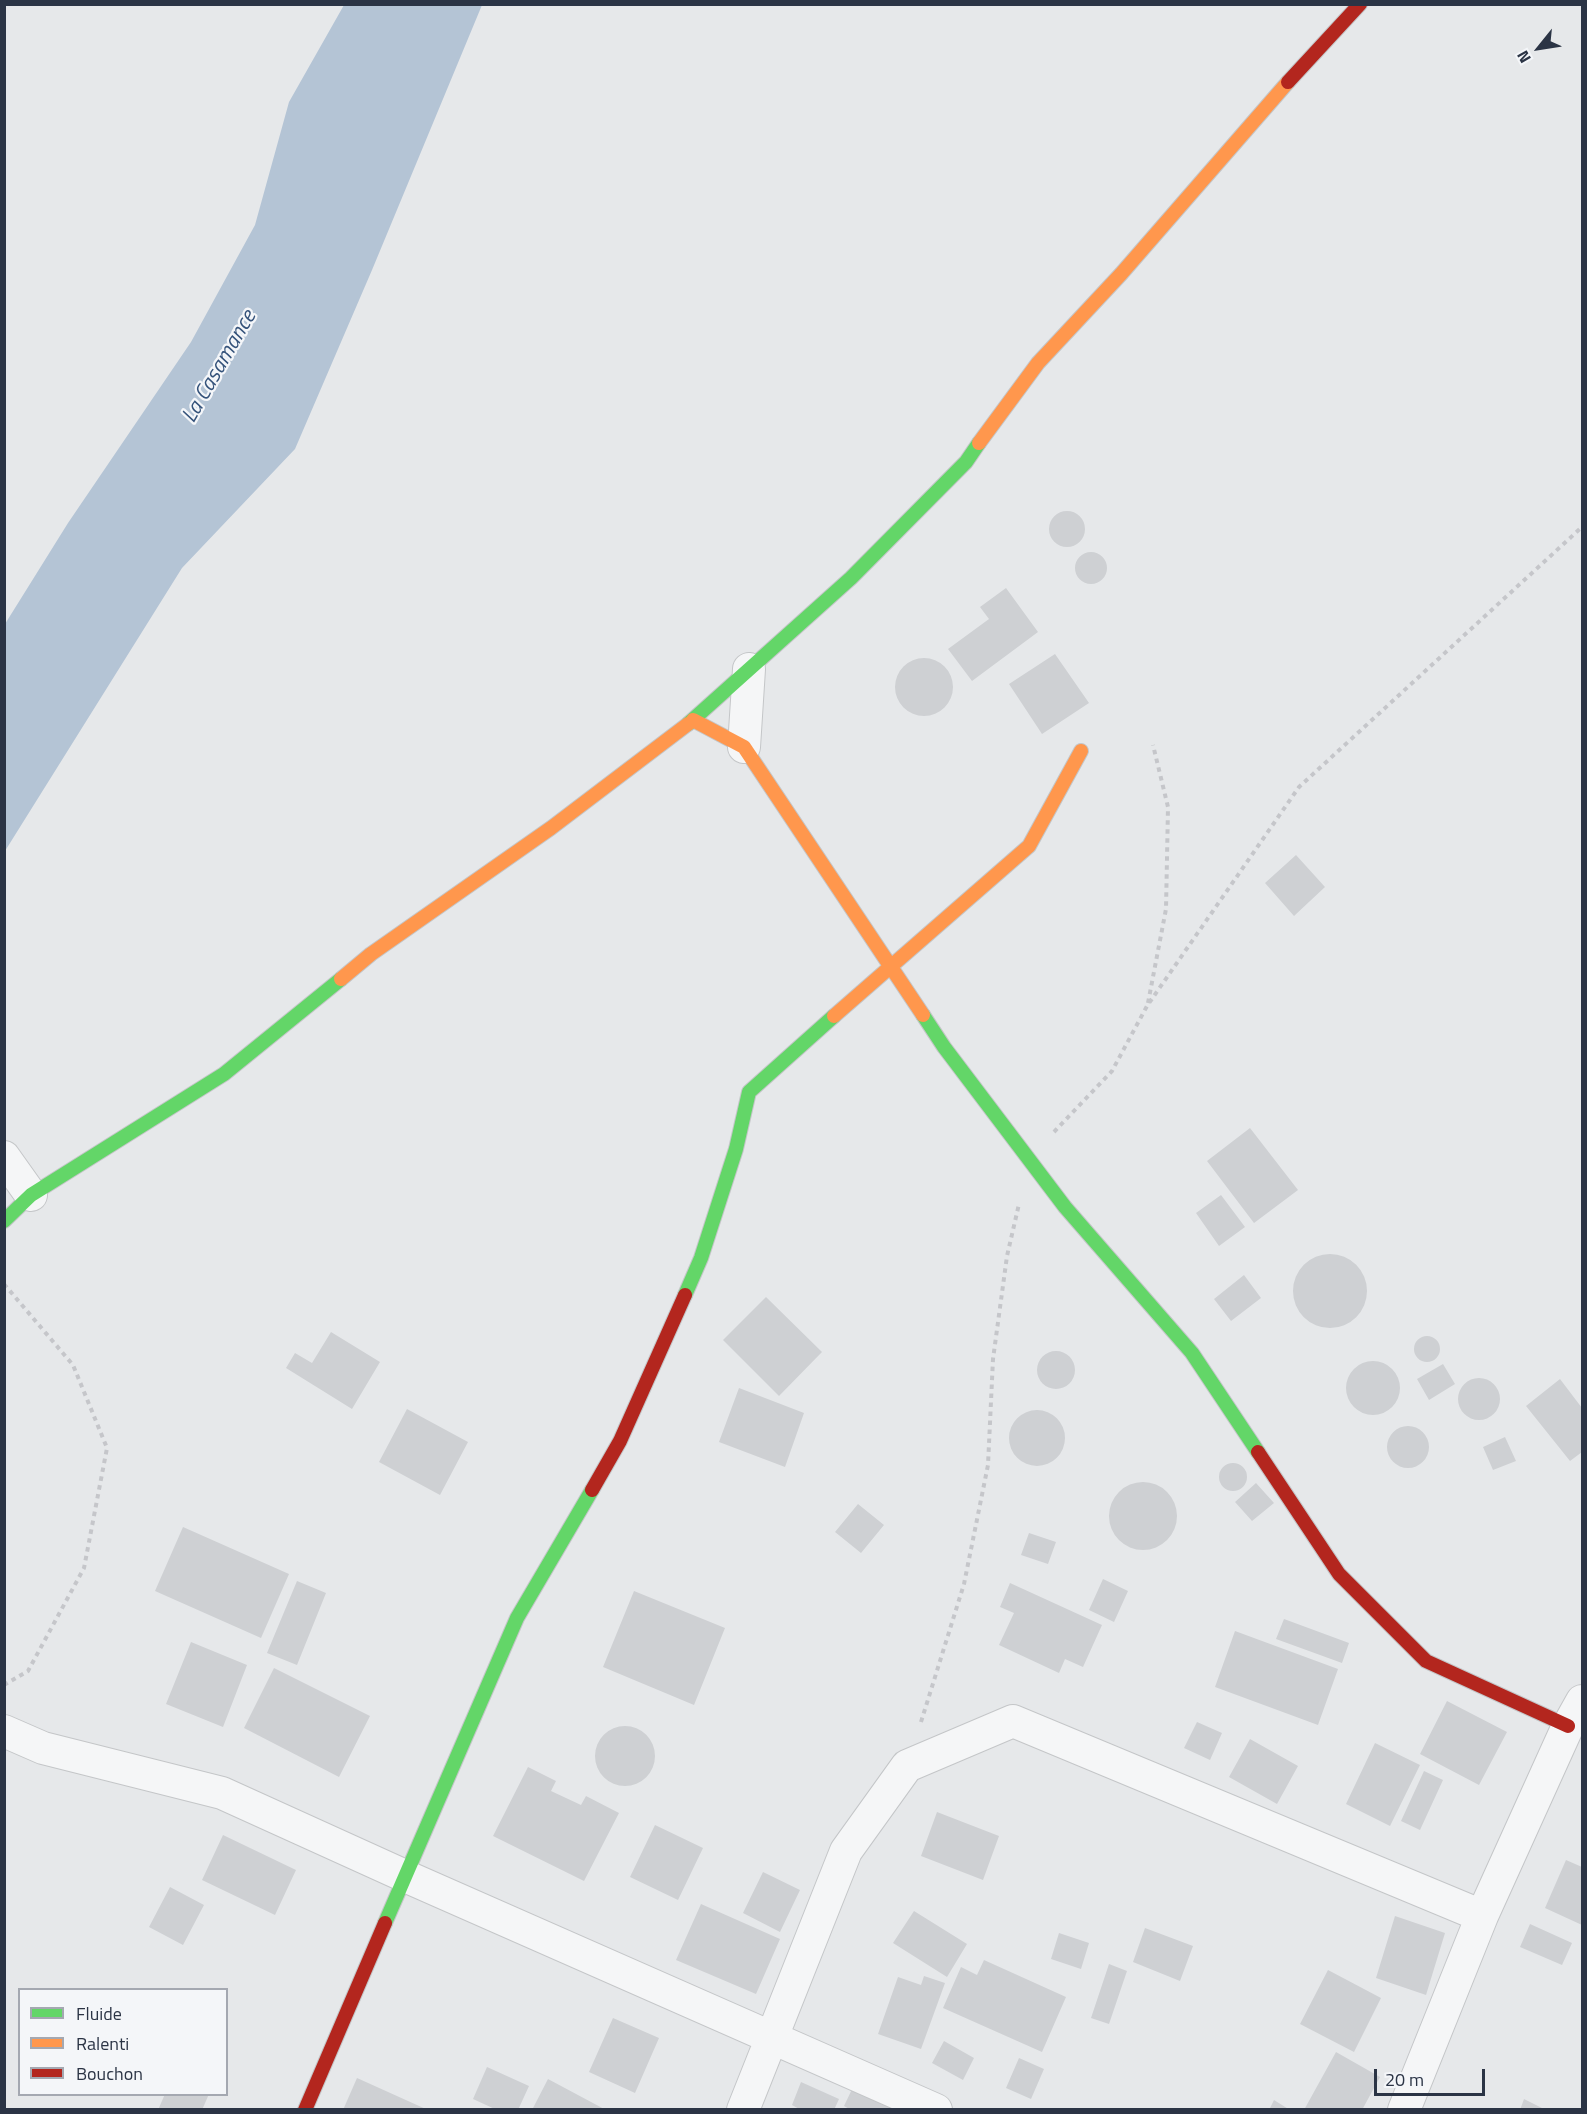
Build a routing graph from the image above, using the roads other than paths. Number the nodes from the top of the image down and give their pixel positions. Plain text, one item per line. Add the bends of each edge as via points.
1 (1360, 4) edge
2 (749, 669) junction
3 (693, 720) junction
4 (744, 747) junction
5 (1081, 751) dead end
6 (890, 966) junction
7 (4, 1157) edge
8 (32, 1195) junction
9 (4, 1221) edge
10 (1575, 1714) edge
11 (4, 1731) edge
12 (405, 1876) junction
13 (1482, 1916) junction
14 (773, 2037) junction
15 (305, 2109) edge
16 (743, 2109) edge
17 (936, 2109) edge
18 (1404, 2109) edge

1 - 2 street via 1038,363 966,462 850,578
2 - 3 street
2 - 4 street
3 - 4 street
3 - 8 street via 551,828 371,954 224,1074
4 - 6 street
5 - 6 street via 1029,846
6 - 10 street via 944,1047 1065,1206 1192,1353 1339,1574 1426,1661
6 - 12 street via 748,1092 736,1149 692,1280 620,1441 517,1618
7 - 8 street
8 - 9 street
10 - 13 street
11 - 12 street via 44,1748 222,1793
12 - 14 street
12 - 15 street
13 - 14 street via 1013,1721 908,1766 846,1851
13 - 18 street
14 - 16 street
14 - 17 street

